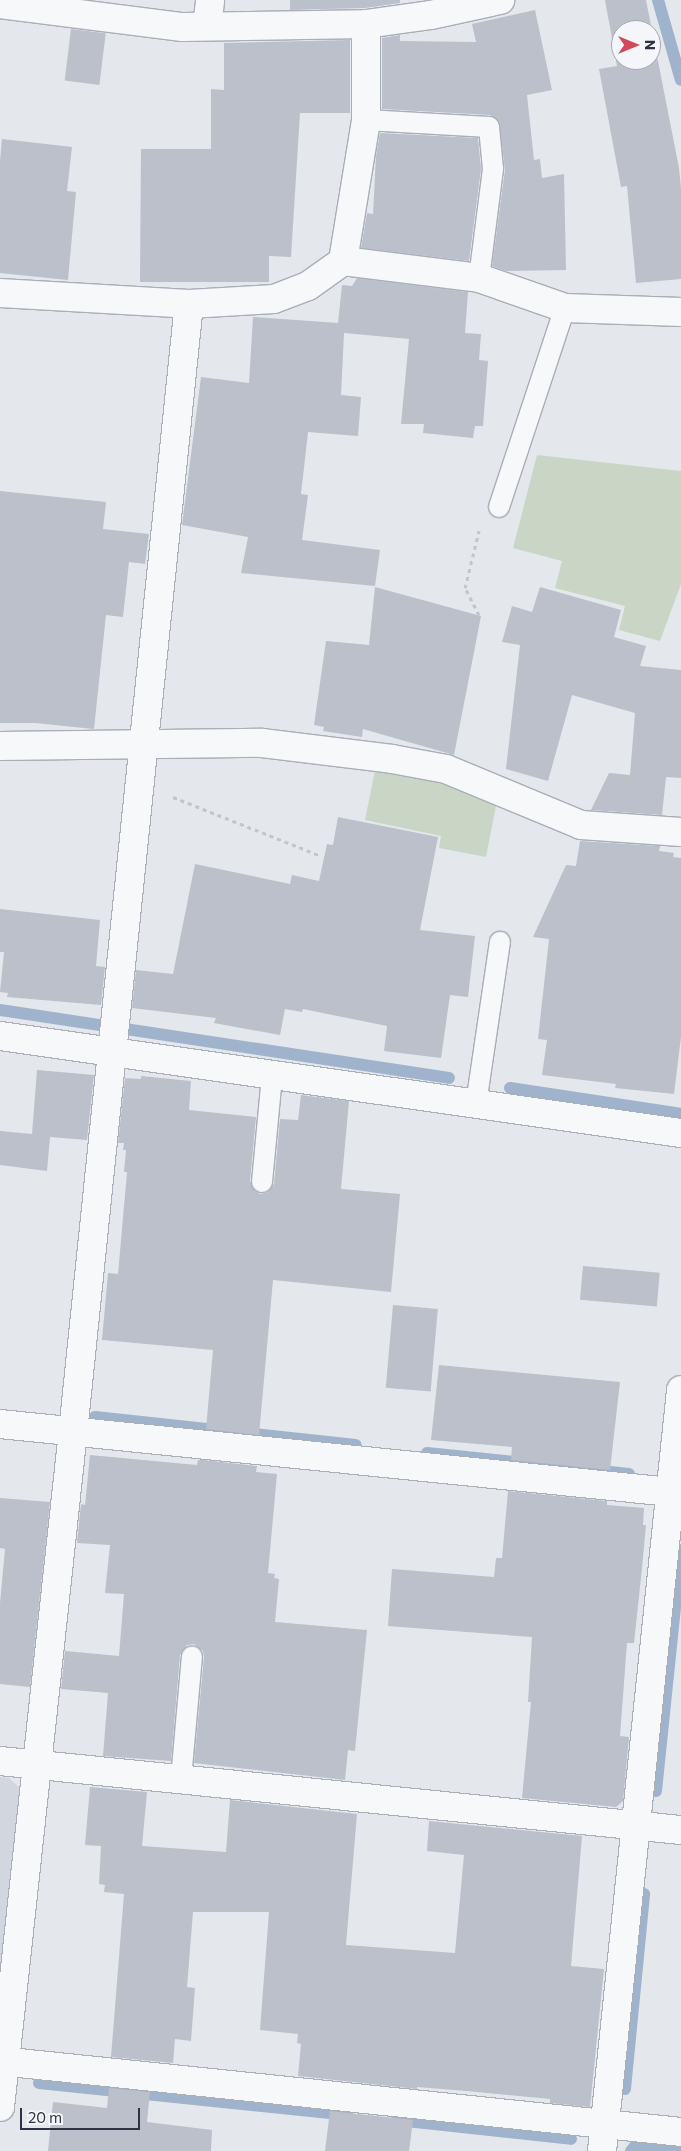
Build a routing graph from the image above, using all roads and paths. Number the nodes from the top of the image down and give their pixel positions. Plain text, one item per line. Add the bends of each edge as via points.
1 (500, 0) edge
2 (0, 4) edge
3 (208, 13) edge
4 (366, 24) junction
5 (366, 120) junction
6 (342, 261) junction
7 (479, 278) junction
8 (0, 292) edge
9 (189, 304) junction
10 (565, 308) junction
11 (681, 312) edge
12 (499, 507) joint
13 (479, 615) dead end
14 (144, 744) junction
15 (0, 746) edge
16 (141, 778) junction
17 (681, 832) edge
18 (319, 855) dead end
19 (500, 942) dead end
20 (0, 1036) edge
21 (113, 1047) junction
22 (272, 1076) junction
23 (476, 1104) junction
24 (681, 1133) edge
25 (262, 1182) dead end
26 (681, 1390) edge
27 (0, 1424) edge
28 (73, 1432) junction
29 (676, 1493) edge
30 (192, 1656) dead end
31 (0, 1761) edge
32 (37, 1765) junction
33 (181, 1779) junction
34 (636, 1826) junction
35 (681, 1830) edge
36 (2, 2061) edge
37 (0, 2108) edge
38 (605, 2124) junction
39 (681, 2132) edge
40 (602, 2151) edge

1 - 4 street via 432,15
2 - 3 street via 183,27
3 - 4 street
4 - 5 street
5 - 6 street
5 - 7 lane via 489,128 493,169
6 - 7 street
6 - 9 street via 308,286 274,299
7 - 10 street
8 - 9 street
9 - 14 street
10 - 11 street
10 - 12 lane
12 - 13 path via 484,511 465,588
14 - 15 street
14 - 16 street
14 - 17 street via 262,742 392,759 446,769 581,825
16 - 18 path via 178,800
16 - 21 street
19 - 23 lane
20 - 21 street
21 - 22 street
21 - 28 street
22 - 23 street
22 - 25 lane
23 - 24 street
26 - 29 street
27 - 28 street
28 - 29 street
28 - 32 street
29 - 34 street
30 - 33 lane
31 - 32 street
32 - 33 street
32 - 36 street
33 - 34 street
34 - 35 street
34 - 38 street
36 - 37 street
36 - 38 street
38 - 39 street
38 - 40 street

